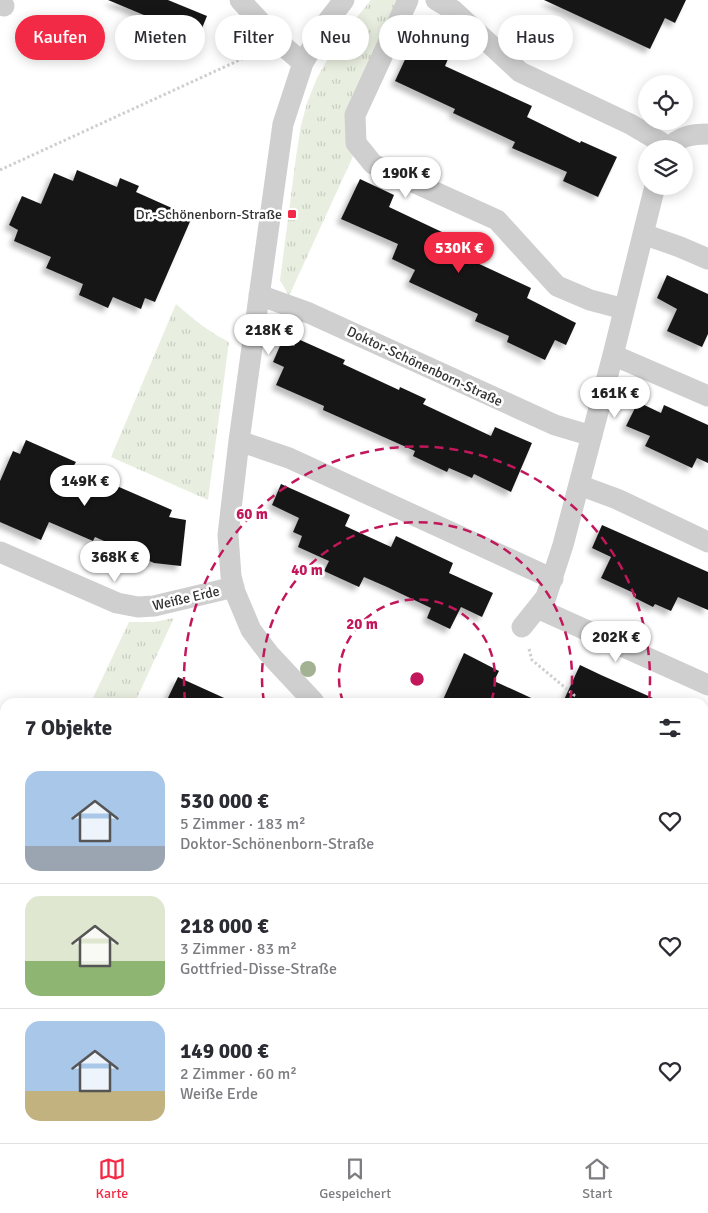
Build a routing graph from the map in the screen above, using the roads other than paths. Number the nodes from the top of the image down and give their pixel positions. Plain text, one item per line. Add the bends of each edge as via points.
1 (240, 0) edge
2 (344, 0) edge
3 (408, 0) edge
4 (436, 0) edge
5 (303, 63) junction
6 (708, 134) edge
7 (656, 140) edge
8 (679, 140) edge
9 (653, 195) edge
10 (643, 234) junction
11 (708, 259) edge
12 (259, 295) junction
13 (624, 309) junction
14 (613, 356) junction
15 (708, 396) edge
16 (592, 436) junction
17 (239, 441) junction
18 (579, 485) junction
19 (708, 542) edge
20 (0, 552) edge
21 (553, 579) junction
22 (234, 587) junction
23 (537, 608) junction
24 (522, 627) road end
25 (708, 685) edge
26 (310, 698) edge

1 - 5 street
2 - 5 street via 322,28
3 - 13 street via 355,114 356,143 373,164 496,220 557,286 590,300
4 - 7 street via 453,10 520,72 630,124
5 - 12 street via 280,138
6 - 8 street via 691,134
9 - 10 street
10 - 11 street
10 - 13 street
12 - 16 street, Doktor-Schönenborn-Straße via 309,313 555,425
12 - 17 street
13 - 14 street
14 - 15 street
14 - 16 street
16 - 18 street
17 - 21 street via 289,458
17 - 22 street via 228,535 228,559
18 - 19 street
18 - 21 street
20 - 22 street, Weiße Erde via 117,603 138,607
21 - 23 street
22 - 26 street via 259,641
23 - 24 street
23 - 25 street

